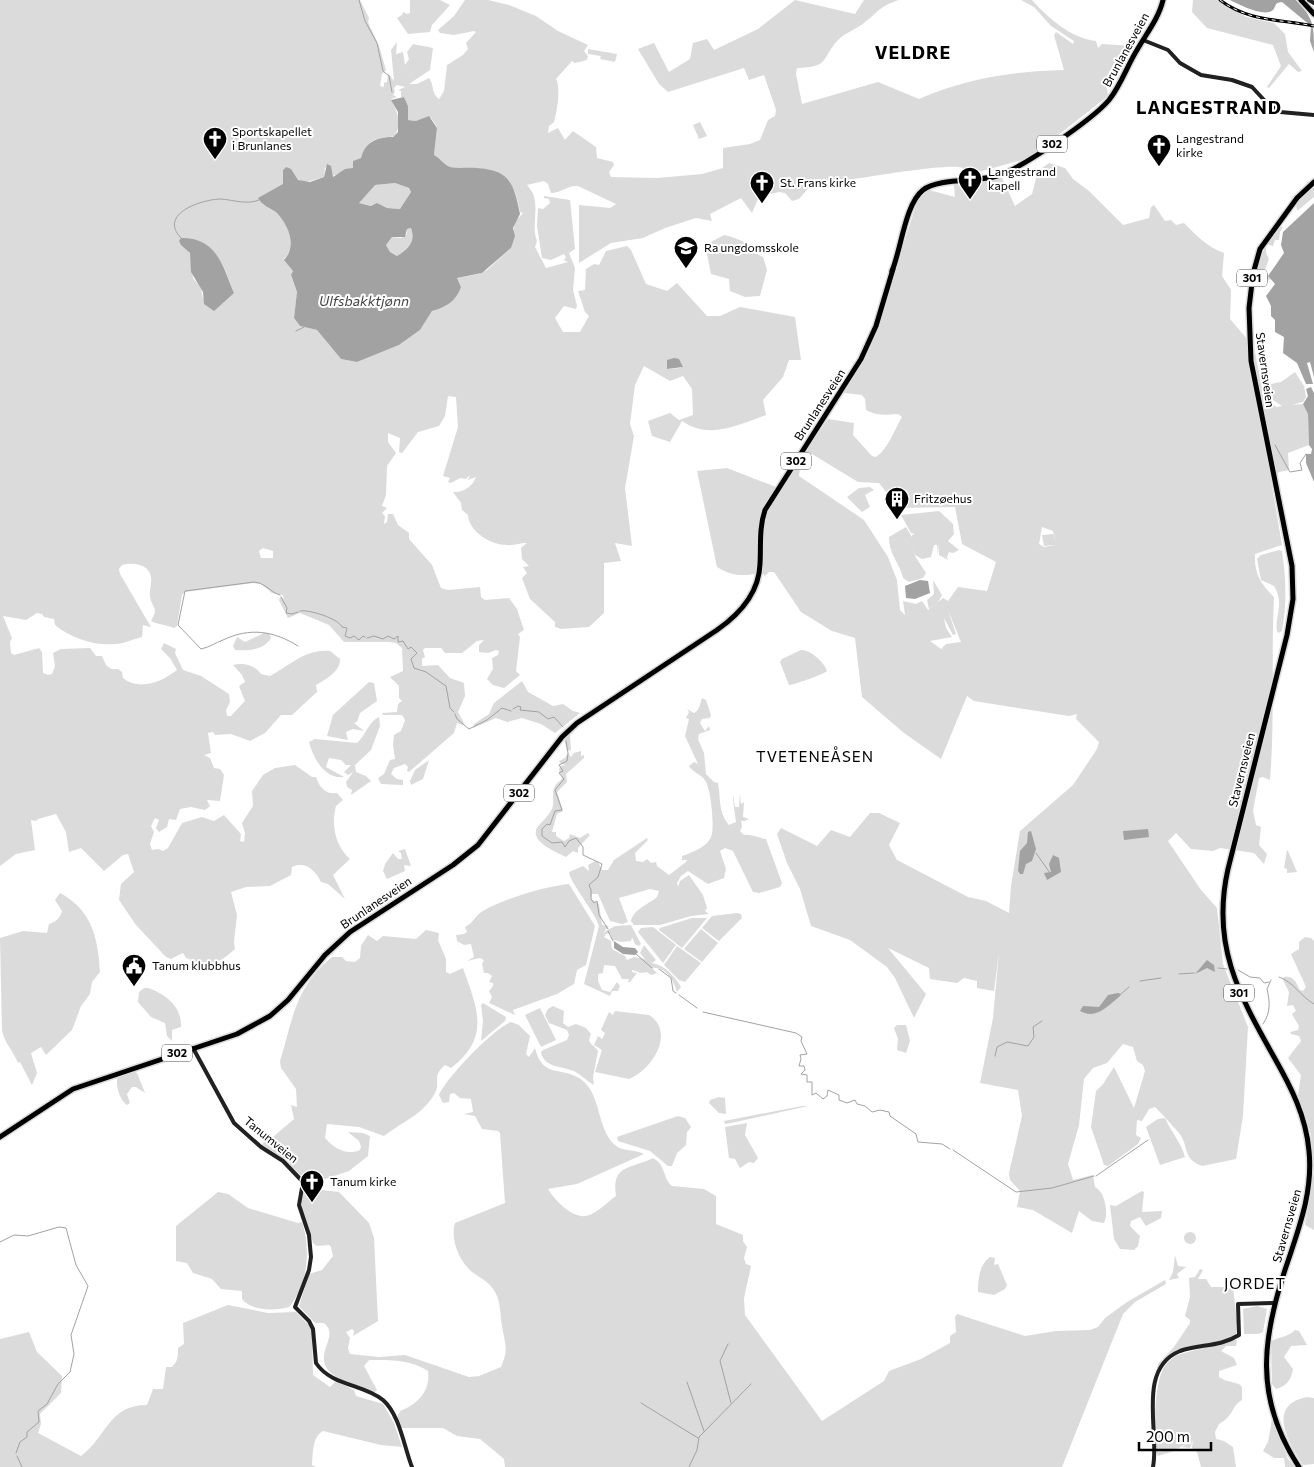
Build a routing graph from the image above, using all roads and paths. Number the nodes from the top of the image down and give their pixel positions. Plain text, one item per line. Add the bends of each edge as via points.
1 (1161, 0) edge
2 (1301, 0) edge
3 (1309, 0) edge
4 (1314, 3) edge
5 (1314, 14) edge
6 (1143, 40) junction
7 (1314, 114) edge
8 (1314, 182) edge
9 (193, 1048) junction
10 (0, 1137) edge
11 (1273, 1305) junction
12 (412, 1467) edge
13 (1152, 1467) edge
14 (1299, 1467) edge

1 - 6 main road, Brunlanesveien / 302
2 - 5 main road
3 - 4 main road
6 - 7 main road via 1168,50 1195,72 1252,87 1283,112
6 - 9 main road, Brunlanesveien / 302 via 1105,104 1027,161 996,176 935,185 921,192 910,212 869,343 768,504 761,528 760,567 754,589 738,610 700,641 572,727 478,845 342,938 274,1013 244,1031
8 - 11 main road, Stavernsveien / 301 via 1297,198 1262,246 1254,265 1250,290 1248,328 1251,361 1290,557 1293,592 1289,625 1226,876 1223,904 1224,944 1232,977 1297,1100 1310,1152 1310,1178 1303,1217
9 - 10 main road, Brunlanesveien / 302 via 73,1089
9 - 12 main road, Tanumveien via 234,1123 283,1161 303,1182 299,1206 309,1235 311,1257 295,1306 314,1329 316,1363 331,1376 385,1402
11 - 13 main road via 1238,1304 1239,1335 1219,1344 1179,1352 1163,1364 1154,1395
11 - 14 main road, Stavernsveien / 301 via 1266,1347 1268,1388 1279,1429

